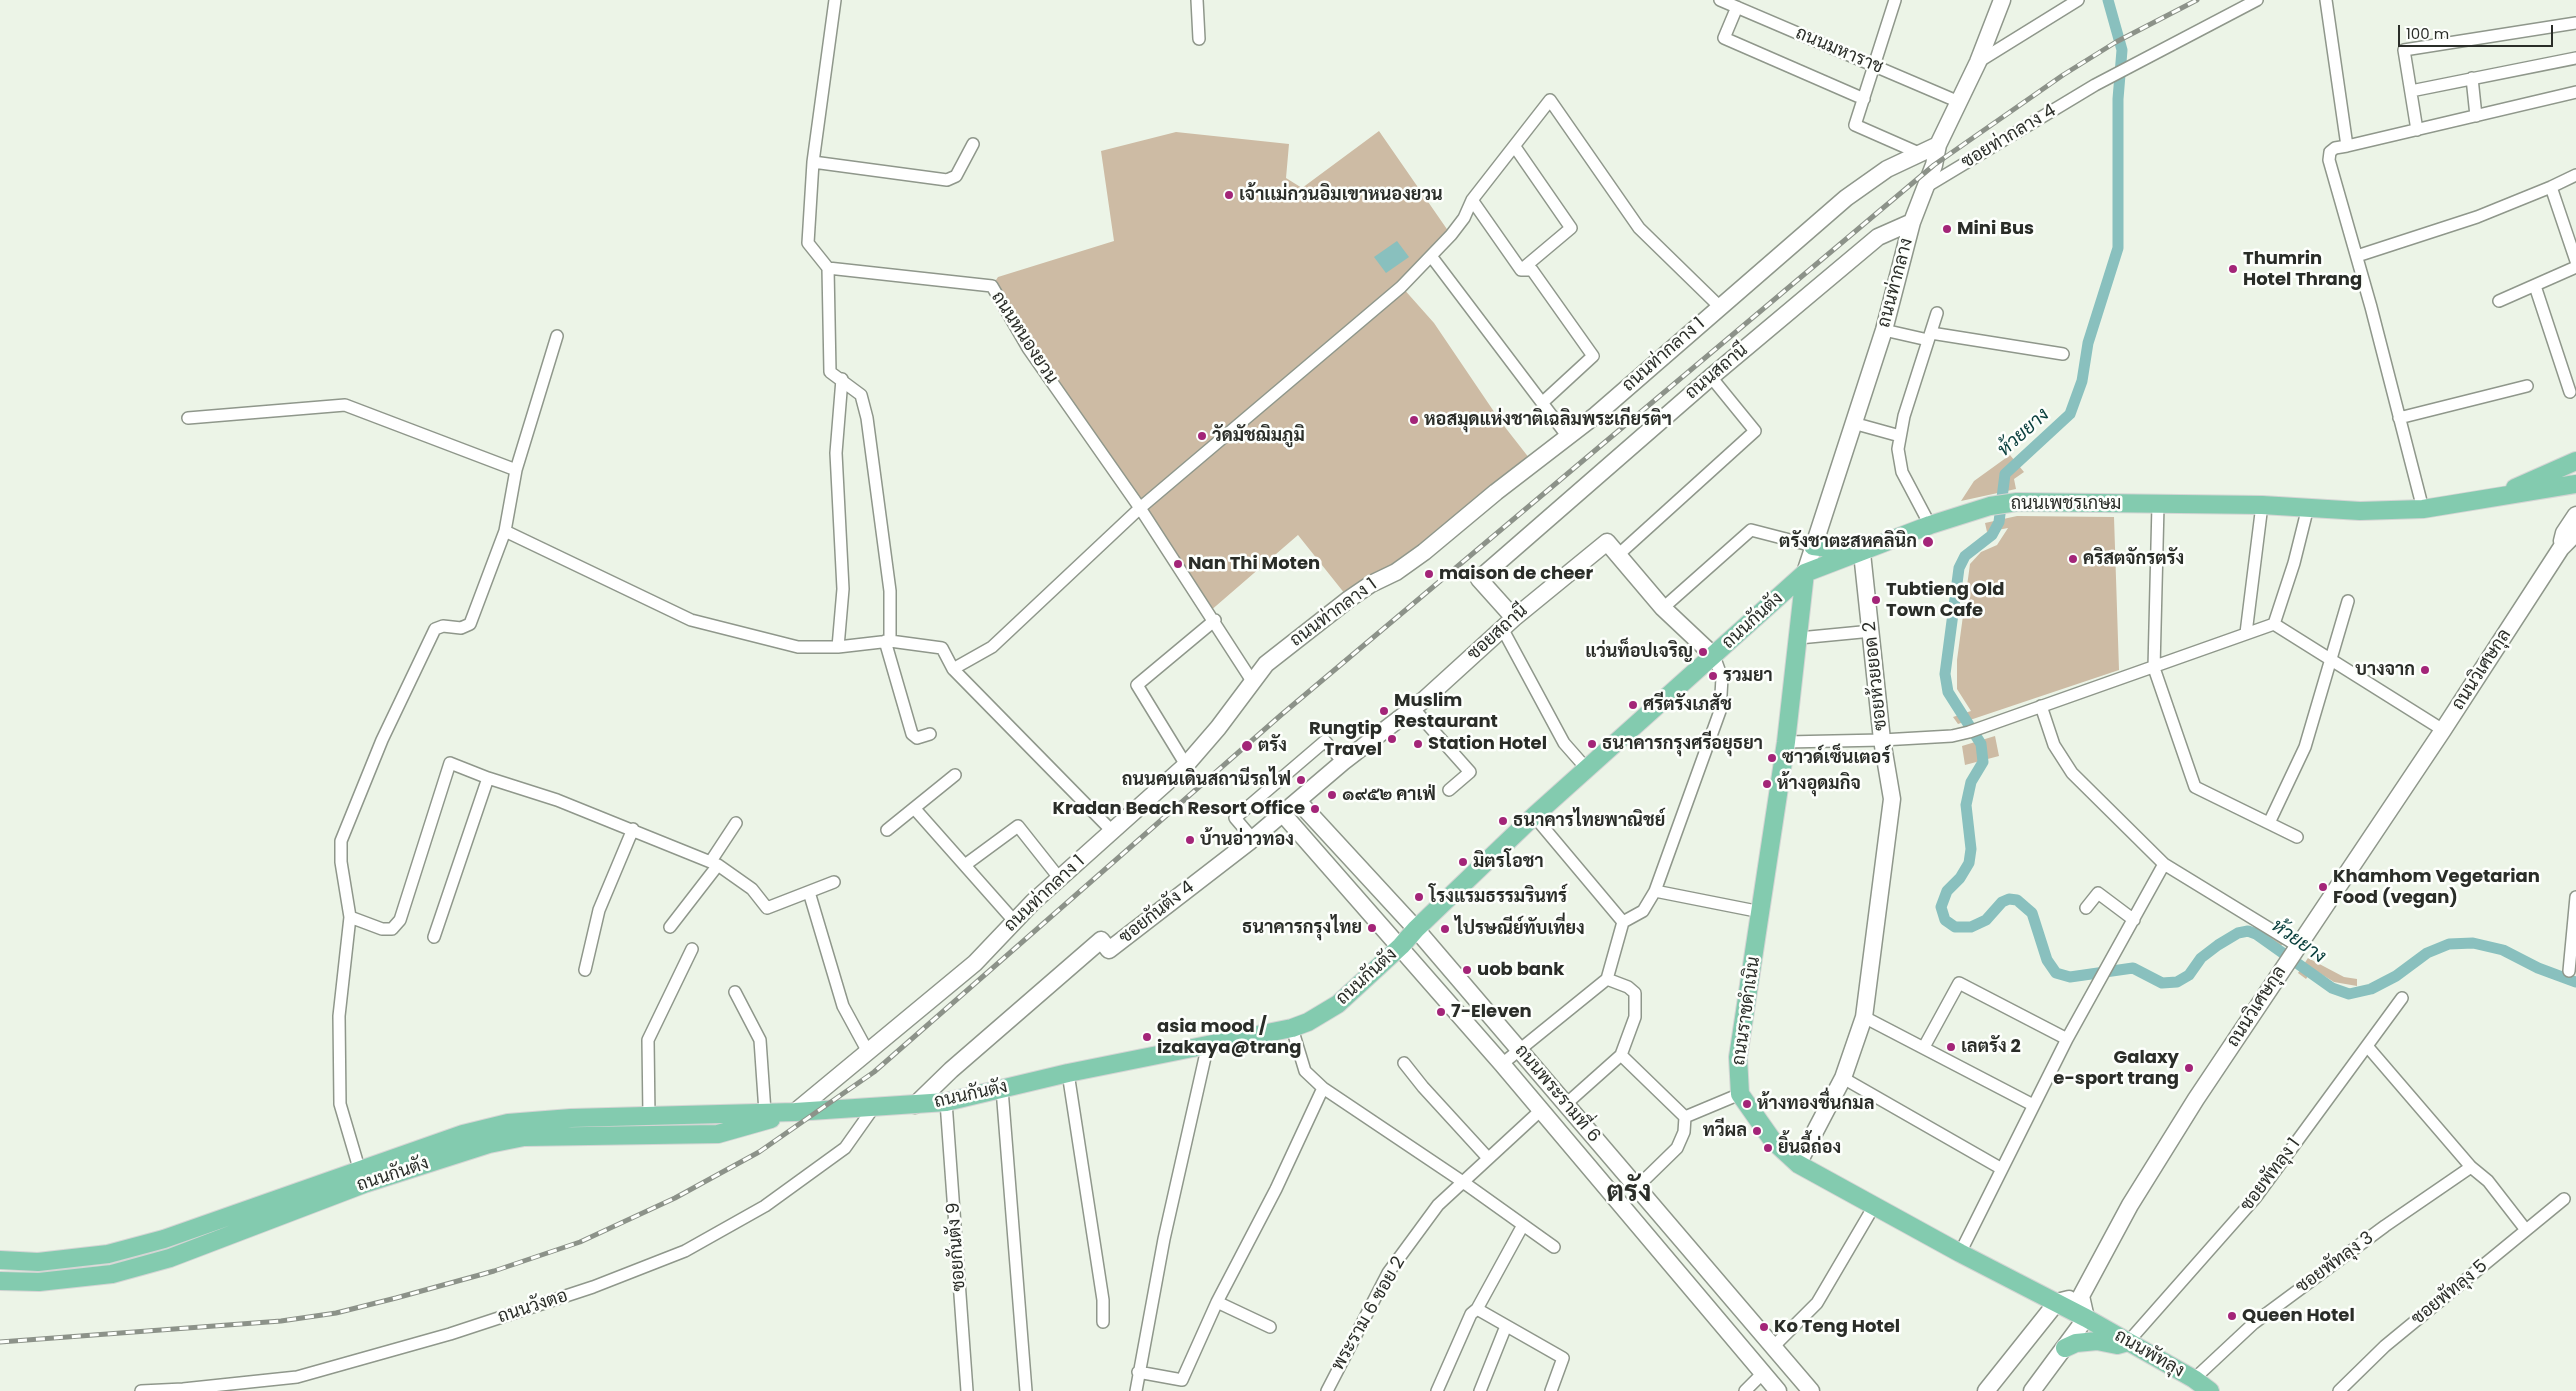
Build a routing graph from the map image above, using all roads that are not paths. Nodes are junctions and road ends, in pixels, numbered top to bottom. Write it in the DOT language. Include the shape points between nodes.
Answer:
graph roads {
  1 [pos="835,0"];
  2 [pos="1197,0"];
  3 [pos="1721,0"];
  4 [pos="1895,0"];
  5 [pos="2002,0"];
  6 [pos="2078,0"];
  7 [pos="2257,0"];
  8 [pos="2326,0"];
  9 [pos="1737,7"];
  10 [pos="2576,23"];
  11 [pos="1199,39"];
  12 [pos="2576,58"];
  13 [pos="1978,62"];
  14 [pos="1874,66"];
  15 [pos="2472,78"];
  16 [pos="2410,91"];
  17 [pos="2576,92"];
  18 [pos="1864,99"];
  19 [pos="1959,102"];
  20 [pos="2476,116"];
  21 [pos="2417,130"];
  22 [pos="973,144"];
  23 [pos="1938,145"];
  24 [pos="1515,146"];
  25 [pos="2347,146"];
  26 [pos="1921,154"];
  27 [pos="813,162"];
  28 [pos="2576,175"];
  29 [pos="2552,187"];
  30 [pos="1923,189"];
  31 [pos="1472,200"];
  32 [pos="1912,222"];
  33 [pos="1432,256"];
  34 [pos="2357,256"];
  35 [pos="2576,261"];
  36 [pos="2576,267"];
  37 [pos="828,268"];
  38 [pos="1521,270"];
  39 [pos="2535,286"];
  40 [pos="2499,301"];
  41 [pos="1720,307"];
  42 [pos="1937,313"];
  43 [pos="1884,330"];
  44 [pos="556,336"];
  45 [pos="1930,336"];
  46 [pos="2063,354"];
  47 [pos="1711,377"];
  48 [pos="842,379"];
  49 [pos="2527,386"];
  50 [pos="2570,392"];
  51 [pos="1543,402"];
  52 [pos="188,418"];
  53 [pos="2399,418"];
  54 [pos="1854,423"];
  55 [pos="1900,436"];
  56 [pos="1568,437"];
  57 [pos="2575,466"];
  58 [pos="516,470"];
  59 [pos="2576,484"];
  60 [pos="2490,500"];
  61 [pos="2158,505"];
  62 [pos="2262,505"];
  63 [pos="2308,507"];
  64 [pos="1140,508"];
  65 [pos="2423,509"];
  66 [pos="2576,515"];
  67 [pos="1930,525"];
  68 [pos="506,531"];
  69 [pos="2576,533"];
  70 [pos="1813,546"];
  71 [pos="2561,548"];
  72 [pos="1862,553"];
  73 [pos="1618,555"];
  74 [pos="1805,573"];
  75 [pos="2348,601"];
  76 [pos="1768,607"];
  77 [pos="1663,608"];
  78 [pos="1802,608"];
  79 [pos="1514,618"];
  80 [pos="1215,620"];
  81 [pos="2274,624"];
  82 [pos="1502,628"];
  83 [pos="1872,631"];
  84 [pos="2246,633"];
  85 [pos="1799,638"];
  86 [pos="887,641"];
  87 [pos="838,647"];
  88 [pos="1714,656"];
  89 [pos="2331,658"];
  90 [pos="2154,668"];
  91 [pos="953,669"];
  92 [pos="1252,681"];
  93 [pos="2041,706"];
  94 [pos="1413,708"];
  95 [pos="2443,730"];
  96 [pos="930,734"];
  97 [pos="1882,740"];
  98 [pos="1786,742"];
  99 [pos="1343,762"];
  100 [pos="1186,765"];
  101 [pos="1586,768"];
  102 [pos="955,775"];
  103 [pos="488,778"];
  104 [pos="1314,787"];
  105 [pos="1449,790"];
  106 [pos="1298,801"];
  107 [pos="914,808"];
  108 [pos="1283,814"];
  109 [pos="1534,816"];
  110 [pos="2268,823"];
  111 [pos="736,824"];
  112 [pos="633,829"];
  113 [pos="887,830"];
  114 [pos="1113,832"];
  115 [pos="2297,837"];
  116 [pos="1253,839"];
  117 [pos="714,863"];
  118 [pos="2164,864"];
  119 [pos="965,865"];
  120 [pos="1060,879"];
  121 [pos="834,882"];
  122 [pos="1655,891"];
  123 [pos="809,892"];
  124 [pos="2576,897"];
  125 [pos="2086,908"];
  126 [pos="1762,912"];
  127 [pos="350,917"];
  128 [pos="2134,920"];
  129 [pos="1014,922"];
  130 [pos="1623,922"];
  131 [pos="670,927"];
  132 [pos="1416,929"];
  133 [pos="434,937"];
  134 [pos="1401,946"];
  135 [pos="2298,946"];
  136 [pos="692,949"];
  137 [pos="586,970"];
  138 [pos="2569,971"];
  139 [pos="1607,978"];
  140 [pos="735,992"];
  141 [pos="2402,998"];
  142 [pos="1864,1017"];
  143 [pos="1292,1028"];
  144 [pos="2067,1039"];
  145 [pos="1208,1044"];
  146 [pos="2367,1046"];
  147 [pos="1924,1047"];
  148 [pos="1520,1050"];
  149 [pos="868,1052"];
  150 [pos="1621,1055"];
  151 [pos="1404,1063"];
  152 [pos="1502,1064"];
  153 [pos="1068,1073"];
  154 [pos="1843,1078"];
  155 [pos="1323,1088"];
  156 [pos="1002,1089"];
  157 [pos="1740,1094"];
  158 [pos="1562,1099"];
  159 [pos="946,1102"];
  160 [pos="916,1105"];
  161 [pos="2033,1105"];
  162 [pos="874,1108"];
  163 [pos="1541,1110"];
  164 [pos="765,1112"];
  165 [pos="795,1112"];
  166 [pos="649,1117"];
  167 [pos="1684,1117"];
  168 [pos="1488,1158"];
  169 [pos="1798,1164"];
  170 [pos="2471,1167"];
  171 [pos="2002,1169"];
  172 [pos="362,1177"];
  173 [pos="1463,1182"];
  174 [pos="1637,1187"];
  175 [pos="2564,1199"];
  176 [pos="1874,1206"];
  177 [pos="1524,1225"];
  178 [pos="2526,1230"];
  179 [pos="159,1240"];
  180 [pos="1554,1247"];
  181 [pos="1960,1253"];
  182 [pos="165,1259"];
  183 [pos="0,1260"];
  184 [pos="24,1261"];
  185 [pos="0,1281"];
  186 [pos="23,1282"];
  187 [pos="2080,1296"];
  188 [pos="1217,1302"];
  189 [pos="2057,1302"];
  190 [pos="1477,1309"];
  191 [pos="2086,1318"];
  192 [pos="1104,1322"];
  193 [pos="1506,1326"];
  194 [pos="1270,1327"];
  195 [pos="2128,1342"];
  196 [pos="1773,1347"];
  197 [pos="2065,1348"];
  198 [pos="1138,1372"];
  199 [pos="1763,1373"];
  200 [pos="2194,1379"];
  201 [pos="141,1391"];
  202 [pos="968,1391"];
  203 [pos="1026,1391"];
  204 [pos="1136,1391"];
  205 [pos="1327,1391"];
  206 [pos="1437,1391"];
  207 [pos="1480,1391"];
  208 [pos="1551,1391"];
  209 [pos="1745,1391"];
  210 [pos="1778,1391"];
  211 [pos="1811,1391"];
  212 [pos="1986,1391"];
  213 [pos="2032,1391"];
  214 [pos="2210,1391"];
  215 [pos="2339,1391"];
  1 -- 27 [label="street"];
  2 -- 11 [label="street"];
  3 -- 9 [label="street, ถนนมหาราช"];
  4 -- 14 [label="street"];
  5 -- 13 [label="street, ถนนท่ากลาง"];
  6 -- 13 [label="street"];
  7 -- 30 [label="street, ซอยท่ากลาง 4" via="2095,85"];
  8 -- 25 [label="street"];
  9 -- 14 [label="street, ถนนมหาราช"];
  9 -- 18 [label="street" via="1724,38"];
  10 -- 16 [label="street" via="2404,50"];
  12 -- 15 [label="street"];
  13 -- 19 [label="street, ถนนท่ากลาง"];
  14 -- 18 [label="street"];
  14 -- 19 [label="street, ถนนมหาราช"];
  15 -- 16 [label="street"];
  15 -- 20 [label="street"];
  16 -- 21 [label="street"];
  17 -- 20 [label="street"];
  18 -- 26 [label="street" via="1855,126"];
  19 -- 23 [label="street, ถนนท่ากลาง"];
  20 -- 21 [label="street"];
  21 -- 25 [label="street"];
  22 -- 27 [label="street" via="956,176 947,180"];
  23 -- 26 [label="street, ถนนท่ากลาง 1"];
  23 -- 30 [label="street, ถนนท่ากลาง" via="1934,165"];
  24 -- 31 [label="street"];
  24 -- 38 [label="street" via="1571,228"];
  24 -- 41 [label="street" via="1550,100 1639,228"];
  25 -- 34 [label="street" via="2335,148 2330,152 2329,160"];
  26 -- 41 [label="street, ถนนท่ากลาง 1" via="1886,169 1846,198"];
  27 -- 37 [label="street" via="808,243"];
  28 -- 29 [label="street"];
  29 -- 34 [label="street" via="2477,217"];
  29 -- 35 [label="street"];
  30 -- 32 [label="street, ถนนท่ากลาง"];
  31 -- 33 [label="street" via="1464,218"];
  31 -- 38 [label="street"];
  32 -- 43 [label="street, ถนนท่ากลาง"];
  32 -- 47 [label="street, ถนนสถานี" via="1878,237"];
  33 -- 51 [label="street"];
  33 -- 64 [label="street" via="1401,287"];
  34 -- 53 [label="street"];
  36 -- 39 [label="street"];
  37 -- 48 [label="street" via="830,372"];
  37 -- 64 [label="street, ถนนหนองยวน" via="992,286 1028,348"];
  38 -- 51 [label="street" via="1532,270 1593,356"];
  39 -- 40 [label="street"];
  39 -- 50 [label="street"];
  41 -- 56 [label="street, ถนนท่ากลาง 1"];
  42 -- 45 [label="street"];
  43 -- 45 [label="street"];
  43 -- 54 [label="street, ถนนท่ากลาง"];
  44 -- 58 [label="street"];
  45 -- 46 [label="street"];
  45 -- 55 [label="street"];
  47 -- 73 [label="street" via="1755,431"];
  47 -- 79 [label="street, ถนนสถานี" via="1479,579"];
  48 -- 86 [label="street" via="861,395 867,418 890,591"];
  48 -- 87 [label="street" via="836,453 843,589"];
  49 -- 53 [label="street"];
  51 -- 56 [label="street"];
  52 -- 58 [label="street" via="345,405"];
  53 -- 65 [label="street"];
  54 -- 55 [label="street"];
  54 -- 70 [label="street, ถนนท่ากลาง"];
  55 -- 67 [label="street" via="1898,449 1902,472"];
  56 -- 92 [label="street, ถนนท่ากลาง 1" via="1424,552 1341,604 1266,664"];
  57 -- 60 [label="main road, ถนนเพชรเกษม"];
  58 -- 68 [label="street"];
  59 -- 60 [label="main road, ถนนเพชรเกษม"];
  60 -- 65 [label="main road, ถนนเพชรเกษม"];
  61 -- 62 [label="main road, ถนนเพชรเกษม"];
  61 -- 67 [label="main road, ถนนเพชรเกษม" via="2017,502 1990,506"];
  61 -- 90 [label="street"];
  62 -- 63 [label="main road, ถนนเพชรเกษม"];
  62 -- 84 [label="street"];
  63 -- 65 [label="main road, ถนนเพชรเกษม" via="2360,511"];
  63 -- 81 [label="street"];
  64 -- 80 [label="street, ถนนหนองยวน"];
  64 -- 91 [label="street" via="992,647"];
  66 -- 71 [label="street, ถนนวิเศษกุล" via="2564,533"];
  67 -- 72 [label="main road, ถนนเพชรเกษม"];
  68 -- 87 [label="street" via="691,620 798,647"];
  68 -- 127 [label="street" via="470,624 461,628 443,626 435,630 382,740 341,841"];
  69 -- 71 [label="street, ถนนวิเศษกุล"];
  70 -- 72 [label="main road"];
  70 -- 74 [label="street, ถนนท่ากลาง"];
  70 -- 77 [label="street" via="1751,530"];
  71 -- 95 [label="street, ถนนวิเศษกุล"];
  72 -- 74 [label="main road, ถนนเพชรเกษม"];
  72 -- 83 [label="street, ซอยห้วยยอด 2"];
  73 -- 77 [label="street, ซอยสถานี"];
  73 -- 79 [label="street, ซอยสถานี" via="1608,542"];
  74 -- 76 [label="main road, ถนนกันตัง"];
  74 -- 78 [label="main road, ถนนราชดำเนิน"];
  75 -- 89 [label="street"];
  76 -- 78 [label="main road"];
  76 -- 88 [label="main road, ถนนกันตัง"];
  77 -- 88 [label="street, ซอยสถานี"];
  78 -- 85 [label="main road, ถนนราชดำเนิน"];
  79 -- 82 [label="street, ซอยสถานี"];
  80 -- 92 [label="street, ถนนหนองยวน"];
  80 -- 100 [label="street" via="1137,685"];
  81 -- 84 [label="street"];
  81 -- 89 [label="street"];
  82 -- 94 [label="street, ซอยสถานี"];
  82 -- 101 [label="street" via="1564,743"];
  83 -- 85 [label="street"];
  83 -- 97 [label="street, ซอยห้วยยอด 2"];
  84 -- 90 [label="street"];
  85 -- 98 [label="main road, ถนนราชดำเนิน"];
  86 -- 87 [label="street"];
  86 -- 91 [label="street" via="942,648"];
  86 -- 96 [label="street" via="912,734 917,738"];
  88 -- 101 [label="main road, ถนนกันตัง"];
  88 -- 122 [label="street" via="1722,678 1720,711"];
  89 -- 95 [label="street"];
  89 -- 110 [label="street" via="2306,747"];
  90 -- 93 [label="street"];
  90 -- 110 [label="street" via="2195,787"];
  91 -- 114 [label="street"];
  92 -- 100 [label="street, ถนนท่ากลาง 1"];
  93 -- 97 [label="street" via="1952,736"];
  93 -- 118 [label="street" via="2054,745 2072,773"];
  94 -- 99 [label="street, ซอยสถานี"];
  94 -- 105 [label="street" via="1470,772"];
  95 -- 135 [label="street, ถนนวิเศษกุล"];
  97 -- 98 [label="street"];
  97 -- 142 [label="street, ซอยห้วยยอด 2" via="1892,799"];
  98 -- 126 [label="main road, ถนนราชดำเนิน"];
  99 -- 104 [label="street, ซอยสถานี"];
  99 -- 116 [label="street" via="1325,741 1258,798 1235,818"];
  100 -- 114 [label="street, ถนนท่ากลาง 1"];
  101 -- 109 [label="main road, ถนนกันตัง"];
  102 -- 107 [label="street"];
  103 -- 112 [label="street"];
  103 -- 127 [label="street" via="450,763 396,925 392,929 382,929"];
  103 -- 133 [label="street"];
  104 -- 106 [label="street, ซอยกันตัง 4"];
  106 -- 108 [label="street, ซอยกันตัง 4"];
  106 -- 132 [label="street, ถนนพระรามที่ 6"];
  107 -- 113 [label="street"];
  107 -- 119 [label="street"];
  108 -- 116 [label="street, ซอยกันตัง 4"];
  108 -- 134 [label="street, ถนนพระรามที่ 6"];
  109 -- 130 [label="street"];
  109 -- 132 [label="main road, ถนนกันตัง"];
  110 -- 115 [label="street"];
  111 -- 117 [label="street"];
  112 -- 117 [label="street"];
  112 -- 137 [label="street" via="599,910"];
  114 -- 120 [label="street, ถนนท่ากลาง 1"];
  116 -- 160 [label="street, ซอยกันตัง 4" via="1109,950 1101,940 951,1070"];
  117 -- 123 [label="street" via="752,889 767,908"];
  117 -- 131 [label="street"];
  118 -- 128 [label="street"];
  118 -- 135 [label="street"];
  119 -- 120 [label="street" via="1018,826"];
  119 -- 129 [label="street"];
  120 -- 129 [label="street, ถนนท่ากลาง 1"];
  121 -- 123 [label="street"];
  122 -- 126 [label="street"];
  122 -- 130 [label="street" via="1643,911"];
  123 -- 149 [label="street" via="843,1006"];
  124 -- 138 [label="street"];
  125 -- 128 [label="street" via="2098,893"];
  126 -- 157 [label="main road, ถนนราชดำเนิน" via="1738,1057"];
  127 -- 172 [label="street" via="339,1016 340,1104"];
  128 -- 144 [label="street"];
  129 -- 149 [label="street, ถนนท่ากลาง 1" via="975,962"];
  130 -- 139 [label="street"];
  132 -- 134 [label="main road, ถนนกันตัง"];
  132 -- 148 [label="street, ถนนพระรามที่ 6"];
  134 -- 143 [label="main road, ถนนกันตัง" via="1338,1004"];
  134 -- 152 [label="street, ถนนพระรามที่ 6"];
  135 -- 187 [label="street, ถนนวิเศษกุล" via="2130,1204"];
  136 -- 166 [label="street" via="648,1040"];
  139 -- 148 [label="street"];
  139 -- 150 [label="street" via="1635,993 1635,1017"];
  140 -- 164 [label="street" via="760,1040"];
  141 -- 146 [label="street, ซอยพัทลุง 1"];
  142 -- 147 [label="street"];
  142 -- 154 [label="street, ซอยห้วยยอด 2"];
  143 -- 145 [label="main road, ถนนกันตัง"];
  143 -- 155 [label="street" via="1305,1071"];
  144 -- 147 [label="street" via="1959,983"];
  144 -- 161 [label="street"];
  145 -- 153 [label="main road, ถนนกันตัง"];
  145 -- 198 [label="street"];
  146 -- 170 [label="street"];
  146 -- 195 [label="street, ซอยพัทลุง 1" via="2256,1197"];
  147 -- 161 [label="street"];
  148 -- 152 [label="street"];
  148 -- 158 [label="street, ถนนพระรามที่ 6"];
  149 -- 165 [label="street, ถนนท่ากลาง 1"];
  150 -- 158 [label="street"];
  150 -- 167 [label="street"];
  151 -- 168 [label="street"];
  152 -- 163 [label="street, ถนนพระรามที่ 6"];
  153 -- 156 [label="main road, ถนนกันตัง"];
  153 -- 192 [label="street"];
  154 -- 169 [label="street, ซอยห้วยยอด 2"];
  154 -- 171 [label="street"];
  155 -- 173 [label="street"];
  155 -- 188 [label="street" via="1276,1189"];
  156 -- 159 [label="main road, ถนนกันตัง"];
  156 -- 203 [label="street"];
  157 -- 167 [label="street"];
  157 -- 169 [label="main road" via="1773,1141"];
  158 -- 163 [label="street"];
  158 -- 174 [label="street, ถนนพระรามที่ 6"];
  159 -- 160 [label="main road, ถนนกันตัง"];
  159 -- 202 [label="street, ซอยกันตัง 9"];
  160 -- 162 [label="main road, ถนนกันตัง"];
  161 -- 171 [label="street"];
  162 -- 165 [label="main road, ถนนกันตัง"];
  162 -- 201 [label="street, ถนนวังตอ" via="845,1148 764,1206 685,1251 593,1287 450,1334 297,1377"];
  163 -- 168 [label="street, พระราม 6 ซอย 2"];
  163 -- 199 [label="street, ถนนพระรามที่ 6"];
  164 -- 165 [label="main road, ถนนกันตัง"];
  164 -- 166 [label="main road, ถนนกันตัง"];
  165 -- 172 [label="main road, ถนนกันตัง" via="718,1134 524,1137"];
  166 -- 172 [label="main road, ถนนกันตัง" via="508,1123 463,1134"];
  167 -- 174 [label="street" via="1684,1132 1677,1148"];
  168 -- 173 [label="street, พระราม 6 ซอย 2"];
  169 -- 176 [label="main road"];
  170 -- 178 [label="street" via="2488,1181"];
  170 -- 200 [label="street, ซอยพัทลุง 3" via="2254,1323"];
  171 -- 181 [label="street"];
  172 -- 179 [label="main road, ถนนกันตัง"];
  172 -- 182 [label="main road, ถนนกันตัง"];
  173 -- 177 [label="street"];
  173 -- 205 [label="street, พระราม 6 ซอย 2" via="1438,1205 1388,1273"];
  174 -- 196 [label="street, ถนนพระรามที่ 6"];
  175 -- 178 [label="street, ซอยพัทลุง 5"];
  176 -- 181 [label="main road"];
  176 -- 196 [label="street" via="1817,1303"];
  177 -- 180 [label="street"];
  177 -- 190 [label="street"];
  178 -- 215 [label="street, ซอยพัทลุง 5" via="2385,1346"];
  179 -- 182 [label="main road"];
  179 -- 184 [label="main road, ถนนกันตัง" via="108,1254"];
  181 -- 189 [label="main road"];
  182 -- 186 [label="main road, ถนนกันตัง" via="112,1274"];
  183 -- 184 [label="main road, ถนนกันตัง"];
  184 -- 186 [label="main road"];
  185 -- 186 [label="main road, ถนนกันตัง"];
  187 -- 189 [label="street"];
  187 -- 191 [label="street"];
  188 -- 194 [label="street"];
  188 -- 198 [label="street" via="1182,1380"];
  189 -- 191 [label="main road"];
  189 -- 212 [label="street"];
  190 -- 193 [label="street"];
  190 -- 206 [label="street" via="1471,1314"];
  191 -- 195 [label="main road, ถนนพัทลุง"];
  191 -- 197 [label="street"];
  193 -- 207 [label="street"];
  193 -- 208 [label="street" via="1563,1358"];
  195 -- 197 [label="main road" via="2117,1345 2097,1341 2076,1343"];
  195 -- 200 [label="main road, ถนนพัทลุง"];
  196 -- 211 [label="street, ถนนพระรามที่ 6"];
  197 -- 213 [label="street"];
  198 -- 204 [label="street"];
  199 -- 209 [label="street"];
  199 -- 210 [label="street, ถนนพระรามที่ 6"];
  200 -- 214 [label="main road, ถนนพัทลุง"];
}
